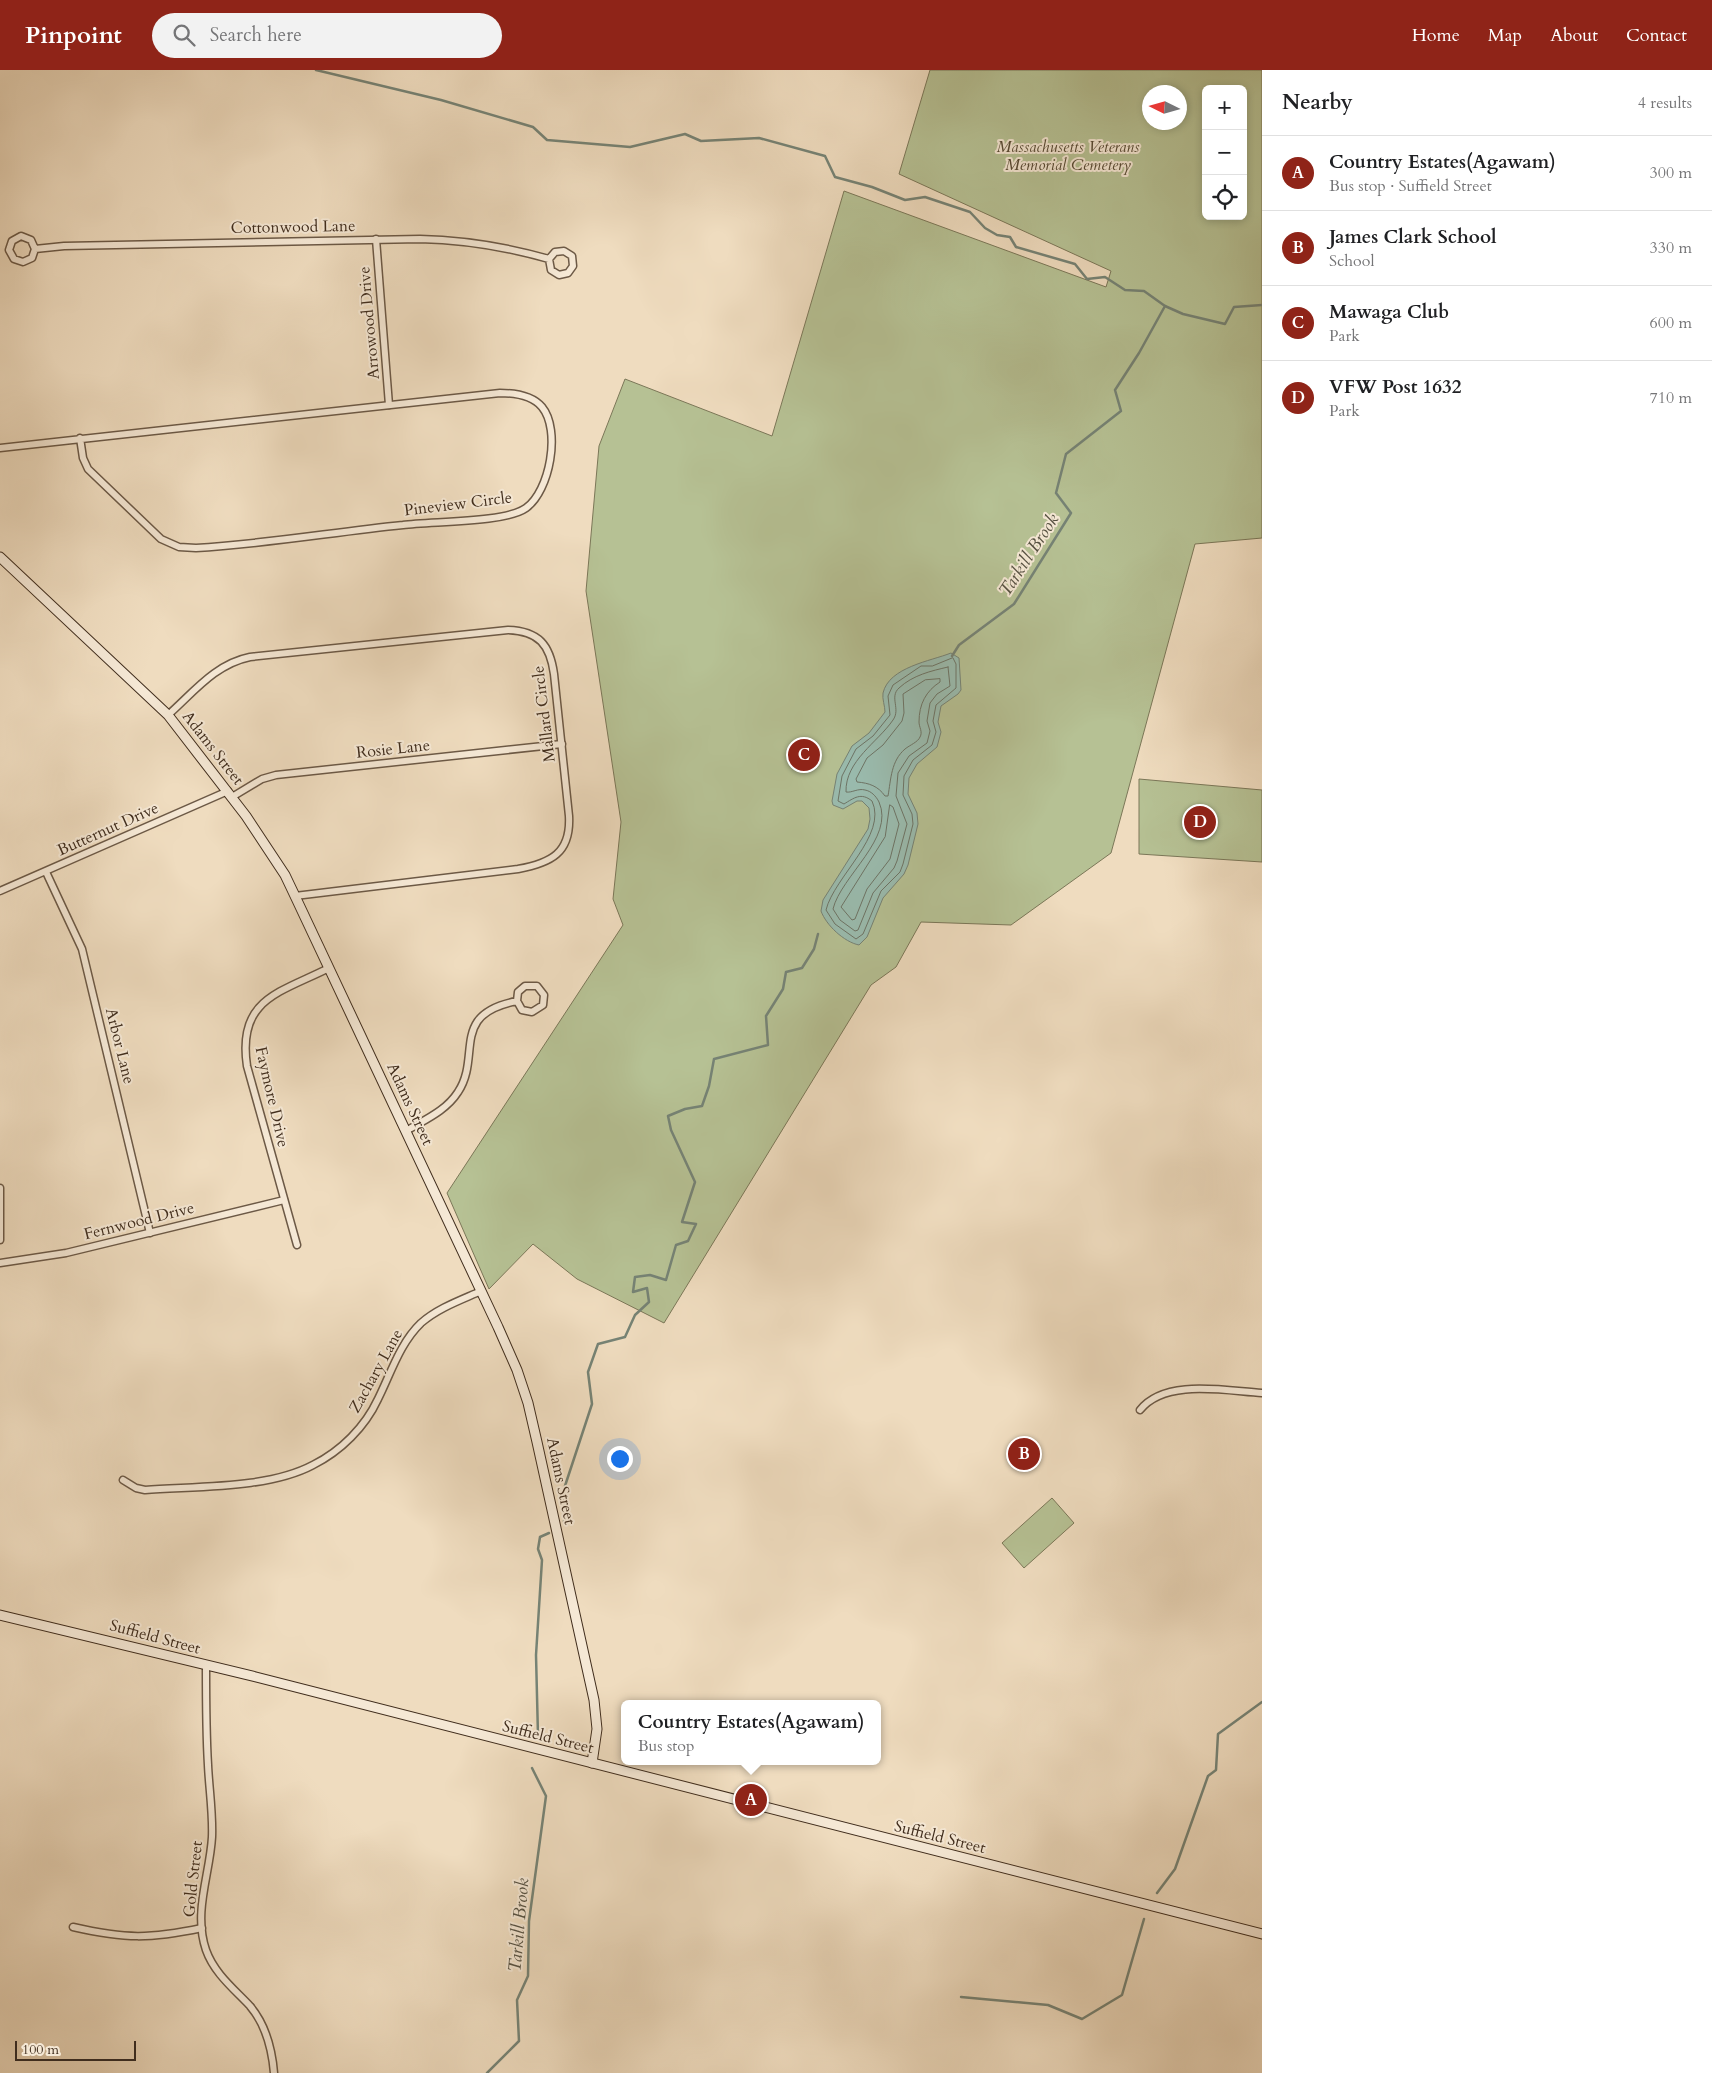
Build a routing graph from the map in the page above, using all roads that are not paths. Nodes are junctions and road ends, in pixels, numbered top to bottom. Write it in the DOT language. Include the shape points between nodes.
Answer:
graph roads {
  1 [pos="376,240"];
  2 [pos="35,249"];
  3 [pos="549,259"];
  4 [pos="389,405"];
  5 [pos="80,438"];
  6 [pos="0,448"];
  7 [pos="0,557"];
  8 [pos="168,715"];
  9 [pos="562,744"];
  10 [pos="230,794"];
  11 [pos="46,872"];
  12 [pos="0,892"];
  13 [pos="294,896"];
  14 [pos="329,968"];
  15 [pos="517,1001"];
  16 [pos="406,1131"];
  17 [pos="0,1188"];
  18 [pos="284,1200"];
  19 [pos="150,1233"];
  20 [pos="0,1240"];
  21 [pos="297,1245"];
  22 [pos="0,1263"];
  23 [pos="481,1291"];
  24 [pos="1262,1393"];
  25 [pos="1140,1410"];
  26 [pos="123,1480"];
  27 [pos="0,1615"];
  28 [pos="206,1666"];
  29 [pos="592,1763"];
  30 [pos="74,1927"];
  31 [pos="202,1928"];
  32 [pos="1262,1934"];
  33 [pos="274,2073"];
  1 -- 2 [label="street, Cottonwood Lane" via="116,244"];
  1 -- 3 [label="street, Cottonwood Lane" via="471,242"];
  1 -- 4 [label="street, Arrowood Drive"];
  2 -- 2 [label="street, Cottonwood Lane" via="31,240 22,236 12,241 9,250 14,259 23,262 32,258"];
  4 -- 5 [label="street, Pineview Circle"];
  4 -- 5 [label="street, Pineview Circle" via="500,393 517,394 535,401 546,412 552,438 549,462 539,494 524,509 503,515 189,548 170,544 155,535 96,478 83,458"];
  5 -- 6 [label="street, Pineview Circle"];
  7 -- 8 [label="street, Adams Street"];
  8 -- 9 [label="street, Mallard Circle" via="217,670 239,660 516,630 536,636 550,654"];
  8 -- 10 [label="street, Adams Street"];
  9 -- 10 [label="street, Rosie Lane" via="276,775"];
  9 -- 13 [label="street, Mallard Circle" via="570,824 567,841 554,857 518,869"];
  10 -- 11 [label="street, Butternut Drive"];
  10 -- 13 [label="street, Adams Street" via="265,844"];
  11 -- 12 [label="street, Butternut Drive"];
  11 -- 19 [label="street, Arbor Lane" via="82,949"];
  13 -- 14 [label="street, Adams Street"];
  14 -- 16 [label="street, Adams Street"];
  14 -- 18 [label="street, Faymore Drive" via="267,1000 254,1013 246,1030 247,1066"];
  15 -- 15 [label="street" via="518,992 528,985 537,986 544,995 543,1005 532,1012 522,1010"];
  15 -- 16 [label="street" via="501,1005 478,1022 469,1042 465,1074 458,1092 440,1110"];
  16 -- 23 [label="street, Adams Street"];
  17 -- 20 [label="street"];
  18 -- 19 [label="street, Fernwood Drive"];
  18 -- 21 [label="street, Faymore Drive"];
  19 -- 22 [label="street, Fernwood Drive" via="44,1258"];
  23 -- 26 [label="street, Zachary Lane" via="436,1312 416,1328 401,1350 368,1417 342,1446 312,1466 262,1481 145,1490"];
  23 -- 29 [label="street, Adams Street" via="516,1370 535,1432 594,1700 598,1729"];
  24 -- 25 [label="street" via="1172,1391 1154,1396"];
  27 -- 28 [label="street, Suffield Street"];
  28 -- 29 [label="street, Suffield Street"];
  28 -- 31 [label="street, Gold Street" via="212,1835 201,1903"];
  29 -- 32 [label="street, Suffield Street"];
  30 -- 31 [label="street" via="135,1938"];
  31 -- 33 [label="street, Gold Street" via="206,1950 216,1967 252,2008 264,2029"];
}
